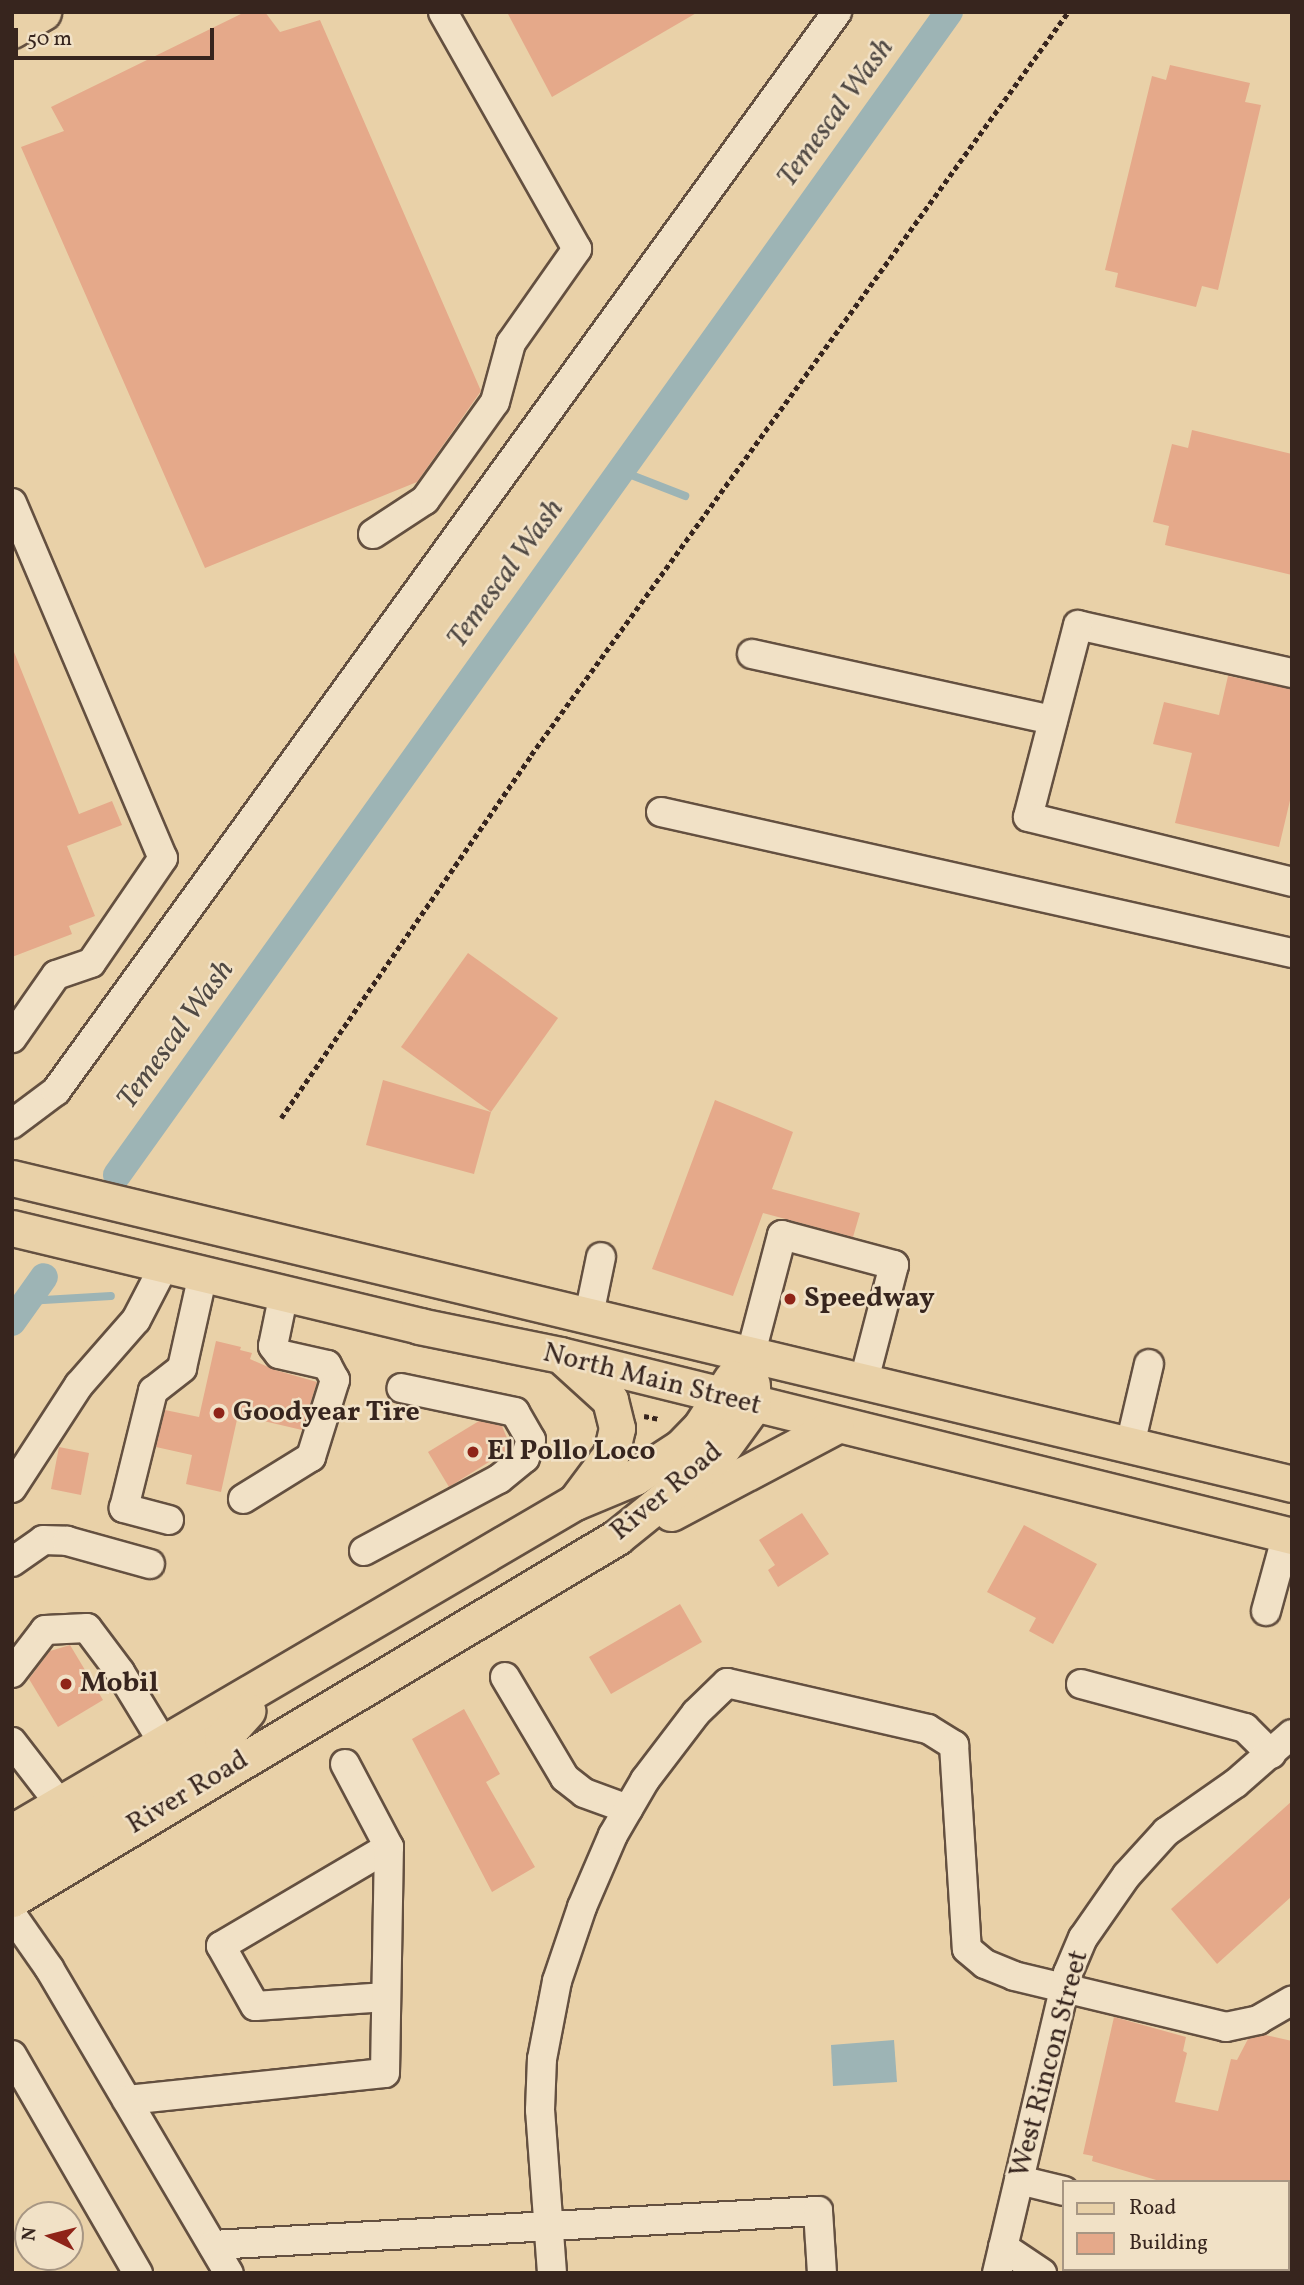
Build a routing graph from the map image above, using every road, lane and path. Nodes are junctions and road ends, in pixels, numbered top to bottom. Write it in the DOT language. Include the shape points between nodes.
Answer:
graph roads {
  1 [pos="43,12"];
  2 [pos="443,12"];
  3 [pos="837,12"];
  4 [pos="1068,12"];
  5 [pos="12,30"];
  6 [pos="12,503"];
  7 [pos="373,534"];
  8 [pos="752,654"];
  9 [pos="1292,673"];
  10 [pos="1053,720"];
  11 [pos="661,812"];
  12 [pos="1291,878"];
  13 [pos="1292,953"];
  14 [pos="12,1038"];
  15 [pos="281,1118"];
  16 [pos="12,1124"];
  17 [pos="12,1178"];
  18 [pos="12,1228"];
  19 [pos="601,1257"];
  20 [pos="181,1268"];
  21 [pos="284,1293"];
  22 [pos="589,1315"];
  23 [pos="751,1353"];
  24 [pos="559,1354"];
  25 [pos="1149,1364"];
  26 [pos="864,1380"];
  27 [pos="401,1388"];
  28 [pos="718,1396"];
  29 [pos="753,1406"];
  30 [pos="640,1415"];
  31 [pos="659,1419"];
  32 [pos="835,1426"];
  33 [pos="1130,1445"];
  34 [pos="1292,1483"];
  35 [pos="12,1488"];
  36 [pos="243,1499"];
  37 [pos="575,1502"];
  38 [pos="169,1520"];
  39 [pos="1289,1535"];
  40 [pos="617,1537"];
  41 [pos="364,1551"];
  42 [pos="12,1562"];
  43 [pos="150,1564"];
  44 [pos="1266,1612"];
  45 [pos="12,1673"];
  46 [pos="505,1677"];
  47 [pos="1082,1684"];
  48 [pos="259,1690"];
  49 [pos="1292,1734"];
  50 [pos="12,1742"];
  51 [pos="164,1744"];
  52 [pos="1271,1754"];
  53 [pos="345,1764"];
  54 [pos="60,1804"];
  55 [pos="628,1810"];
  56 [pos="12,1832"];
  57 [pos="389,1847"];
  58 [pos="12,1864"];
  59 [pos="12,1899"];
  60 [pos="12,1915"];
  61 [pos="1064,1987"];
  62 [pos="386,1997"];
  63 [pos="1292,2000"];
  64 [pos="12,2055"];
  65 [pos="127,2100"];
  66 [pos="1018,2180"];
  67 [pos="1062,2191"];
  68 [pos="549,2226"];
  69 [pos="213,2245"];
  70 [pos="1000,2260"];
  71 [pos="138,2273"];
  72 [pos="229,2273"];
  73 [pos="552,2273"];
  74 [pos="822,2273"];
  75 [pos="1042,2273"];
  1 -- 5 [label="main road"];
  2 -- 7 [label="street" via="577,249 511,343 495,402 425,500"];
  3 -- 16 [label="street" via="64,1080"];
  4 -- 15 [label="path" via="531,755"];
  6 -- 14 [label="street" via="163,858 92,962 56,975"];
  8 -- 10 [label="street"];
  9 -- 10 [label="street" via="1078,625"];
  10 -- 12 [label="street" via="1028,817"];
  11 -- 13 [label="street"];
  17 -- 22 [label="main road, North Main Street"];
  18 -- 20 [label="main road, North Main Street"];
  19 -- 22 [label="street"];
  20 -- 21 [label="main road, North Main Street"];
  20 -- 35 [label="street" via="79,1385"];
  20 -- 38 [label="street" via="182,1368 153,1391 124,1508"];
  21 -- 24 [label="main road, North Main Street"];
  21 -- 36 [label="street" via="272,1346 279,1354 327,1366 335,1380 311,1457"];
  22 -- 23 [label="main road, North Main Street"];
  23 -- 26 [label="main road, North Main Street"];
  23 -- 26 [label="street" via="782,1235 894,1265"];
  23 -- 28 [label="main road, River Road"];
  23 -- 29 [label="main road"];
  24 -- 28 [label="main road, North Main Street"];
  24 -- 37 [label="main road" via="610,1400 617,1428 611,1454"];
  25 -- 33 [label="street"];
  26 -- 33 [label="main road, North Main Street"];
  27 -- 41 [label="street" via="515,1412 531,1440 525,1458 499,1479"];
  28 -- 29 [label="main road, North Main Street"];
  28 -- 37 [label="main road, River Road" via="701,1426 681,1447 635,1478"];
  29 -- 32 [label="main road, North Main Street"];
  29 -- 40 [label="main road, River Road" via="716,1457"];
  30 -- 31 [label="path"];
  32 -- 39 [label="main road, North Main Street"];
  32 -- 40 [label="main road"];
  33 -- 34 [label="main road, North Main Street"];
  37 -- 48 [label="main road, River Road"];
  39 -- 44 [label="street"];
  40 -- 59 [label="main road, River Road"];
  42 -- 43 [label="street" via="43,1540 67,1541"];
  45 -- 51 [label="street" via="45,1630 87,1628 121,1672"];
  46 -- 55 [label="street" via="565,1778 583,1793"];
  47 -- 52 [label="street" via="1245,1728"];
  48 -- 51 [label="main road, River Road"];
  48 -- 58 [label="main road" via="237,1726 222,1739"];
  49 -- 52 [label="street, West Rincon Street"];
  50 -- 54 [label="street"];
  51 -- 54 [label="main road, River Road"];
  52 -- 61 [label="street, West Rincon Street" via="1185,1816 1133,1867 1083,1938"];
  53 -- 57 [label="street"];
  54 -- 56 [label="main road, River Road"];
  55 -- 61 [label="street" via="696,1713 727,1683 928,1728 954,1745 968,1949 985,1964"];
  55 -- 68 [label="street" via="582,1907 557,1982 542,2059 540,2110"];
  57 -- 62 [label="street"];
  57 -- 62 [label="street" via="221,1946 255,2006"];
  60 -- 65 [label="street"];
  61 -- 63 [label="street" via="1226,2027 1258,2020"];
  61 -- 66 [label="street, West Rincon Street"];
  62 -- 65 [label="street" via="385,2073"];
  64 -- 71 [label="street"];
  65 -- 69 [label="street"];
  66 -- 67 [label="street"];
  66 -- 70 [label="street, West Rincon Street"];
  68 -- 69 [label="street"];
  68 -- 73 [label="street"];
  68 -- 74 [label="street" via="818,2211"];
  69 -- 72 [label="street"];
  70 -- 75 [label="street"];
}
